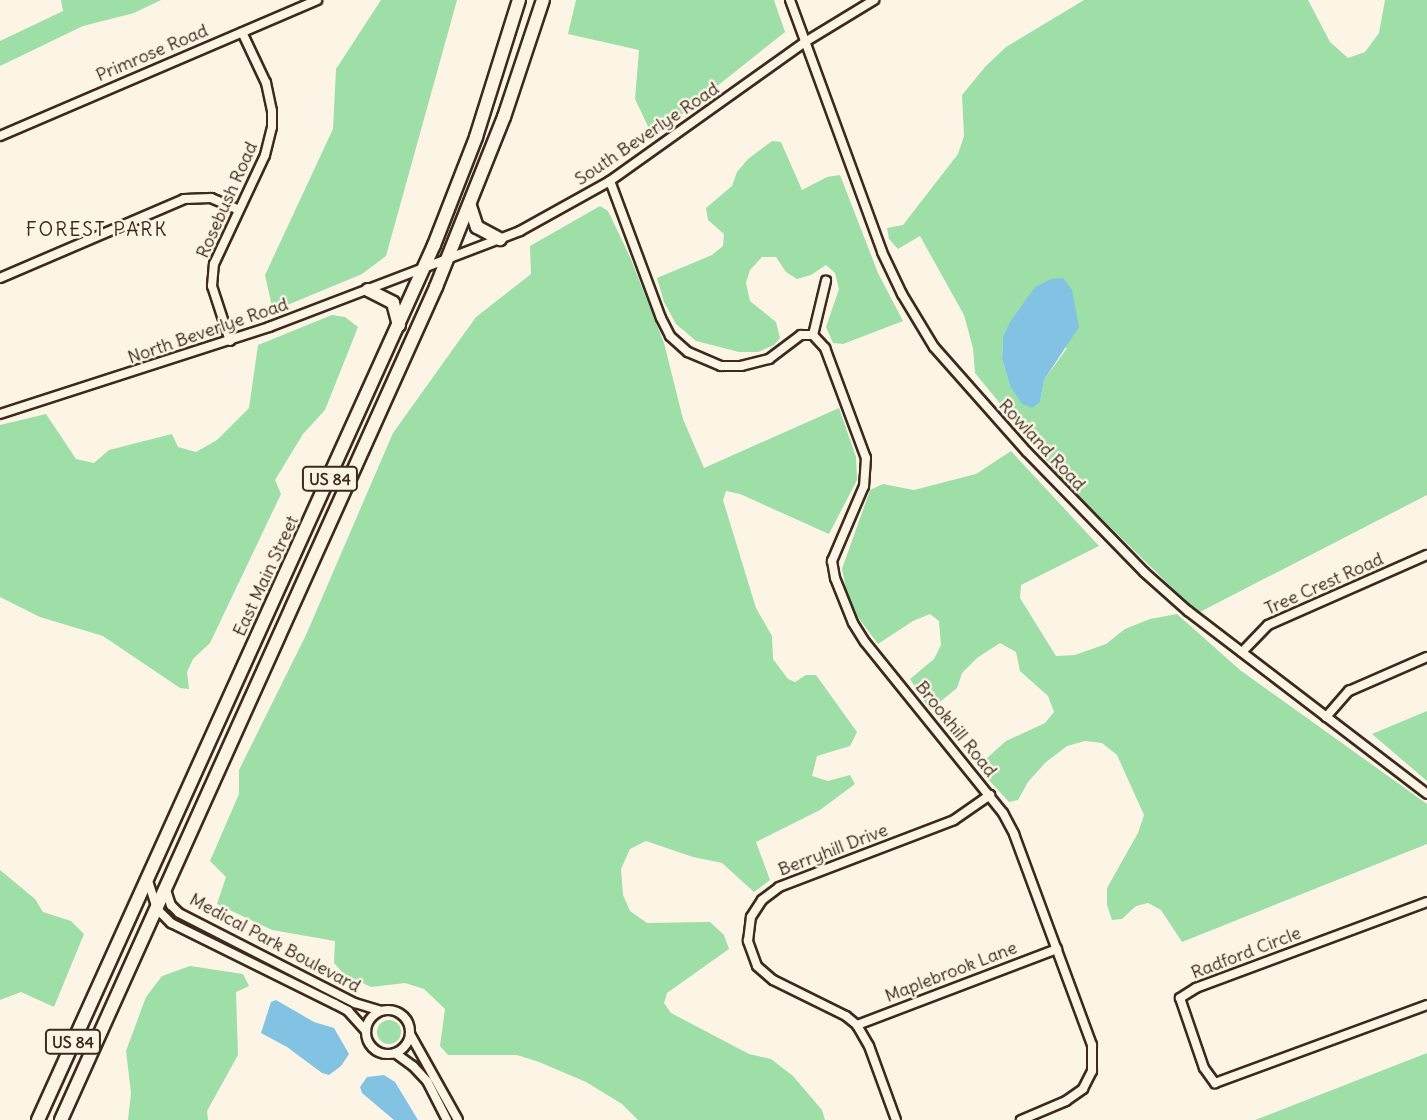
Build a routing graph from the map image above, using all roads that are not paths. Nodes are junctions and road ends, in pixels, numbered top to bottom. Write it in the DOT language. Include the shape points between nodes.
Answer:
graph roads {
  1 [pos="317,0"];
  2 [pos="519,0"];
  3 [pos="543,0"];
  4 [pos="790,0"];
  5 [pos="874,0"];
  6 [pos="242,32"];
  7 [pos="805,42"];
  8 [pos="0,136"];
  9 [pos="610,181"];
  10 [pos="470,205"];
  11 [pos="239,210"];
  12 [pos="500,239"];
  13 [pos="447,260"];
  14 [pos="424,269"];
  15 [pos="0,278"];
  16 [pos="826,281"];
  17 [pos="368,290"];
  18 [pos="399,325"];
  19 [pos="813,335"];
  20 [pos="230,341"];
  21 [pos="0,414"];
  22 [pos="1427,555"];
  23 [pos="1242,652"];
  24 [pos="1427,657"];
  25 [pos="1326,717"];
  26 [pos="1427,794"];
  27 [pos="990,795"];
  28 [pos="147,878"];
  29 [pos="166,888"];
  30 [pos="1427,902"];
  31 [pos="157,909"];
  32 [pos="171,923"];
  33 [pos="147,929"];
  34 [pos="1057,949"];
  35 [pos="1427,1004"];
  36 [pos="381,1011"];
  37 [pos="857,1025"];
  38 [pos="366,1031"];
  39 [pos="410,1033"];
  40 [pos="395,1053"];
  41 [pos="38,1120"];
  42 [pos="61,1120"];
  43 [pos="447,1120"];
  44 [pos="457,1120"];
  45 [pos="897,1120"];
  46 [pos="1021,1120"];
  1 -- 6 [label="street, Primrose Road"];
  2 -- 14 [label="highway, East Main Street / US 84" via="476,137"];
  3 -- 10 [label="highway, East Main Street / US 84"];
  4 -- 7 [label="street, Rowland Road"];
  5 -- 7 [label="street, South Beverlye Road"];
  6 -- 8 [label="street, Primrose Road"];
  6 -- 11 [label="street, Rosebush Road" via="266,83 272,111 267,148"];
  7 -- 9 [label="street, South Beverlye Road"];
  7 -- 23 [label="street, Rowland Road" via="882,252 934,347 1099,529"];
  9 -- 12 [label="street, South Beverlye Road"];
  9 -- 19 [label="street" via="661,318 670,336 688,352 721,366 741,366 769,359 801,335"];
  10 -- 12 [label="highway" via="477,227"];
  10 -- 13 [label="highway, East Main Street / US 84"];
  11 -- 15 [label="street" via="211,198 184,199"];
  11 -- 20 [label="street, Rosebush Road" via="212,275 216,303"];
  12 -- 13 [label="street, South Beverlye Road"];
  13 -- 14 [label="street, South Beverlye Road"];
  13 -- 29 [label="highway, East Main Street / US 84"];
  14 -- 17 [label="street, North Beverlye Road"];
  14 -- 18 [label="highway, East Main Street / US 84"];
  16 -- 19 [label="street"];
  17 -- 18 [label="highway" via="393,303"];
  17 -- 20 [label="street, North Beverlye Road"];
  18 -- 28 [label="highway, East Main Street / US 84"];
  19 -- 27 [label="street, Brookhill Road" via="825,348 866,458 864,486 832,561 835,578 864,642"];
  20 -- 21 [label="street, North Beverlye Road"];
  22 -- 23 [label="street, Tree Crest Road" via="1268,625"];
  23 -- 25 [label="street, Rowland Road"];
  24 -- 25 [label="street" via="1349,691"];
  25 -- 26 [label="street, Rowland Road"];
  27 -- 34 [label="street, Brookhill Road" via="1014,834"];
  27 -- 37 [label="street, Berryhill Drive" via="954,820 779,887 754,909 748,941 764,974"];
  28 -- 31 [label="street, Medical Park Boulevard"];
  28 -- 41 [label="highway, East Main Street / US 84"];
  29 -- 31 [label="highway, East Main Street / US 84"];
  29 -- 36 [label="street, Medical Park Boulevard" via="171,905 196,923 355,1003"];
  30 -- 35 [label="street, Radford Circle" via="1196,988 1180,998 1204,1068 1215,1083"];
  31 -- 32 [label="street, Medical Park Boulevard"];
  31 -- 33 [label="highway, East Main Street / US 84"];
  32 -- 33 [label="street, Medical Park Boulevard"];
  32 -- 38 [label="street, Medical Park Boulevard" via="348,1011"];
  33 -- 42 [label="highway, East Main Street / US 84"];
  34 -- 37 [label="street, Maplebrook Lane"];
  34 -- 46 [label="street, Brookhill Road" via="1092,1045 1092,1071 1072,1098"];
  36 -- 38 [label="street" via="369,1020"];
  36 -- 39 [label="street" via="401,1014"];
  37 -- 45 [label="street"];
  38 -- 40 [label="street" via="375,1049"];
  39 -- 40 [label="street" via="404,1047"];
  39 -- 44 [label="street"];
  40 -- 43 [label="street" via="427,1082"];
}
